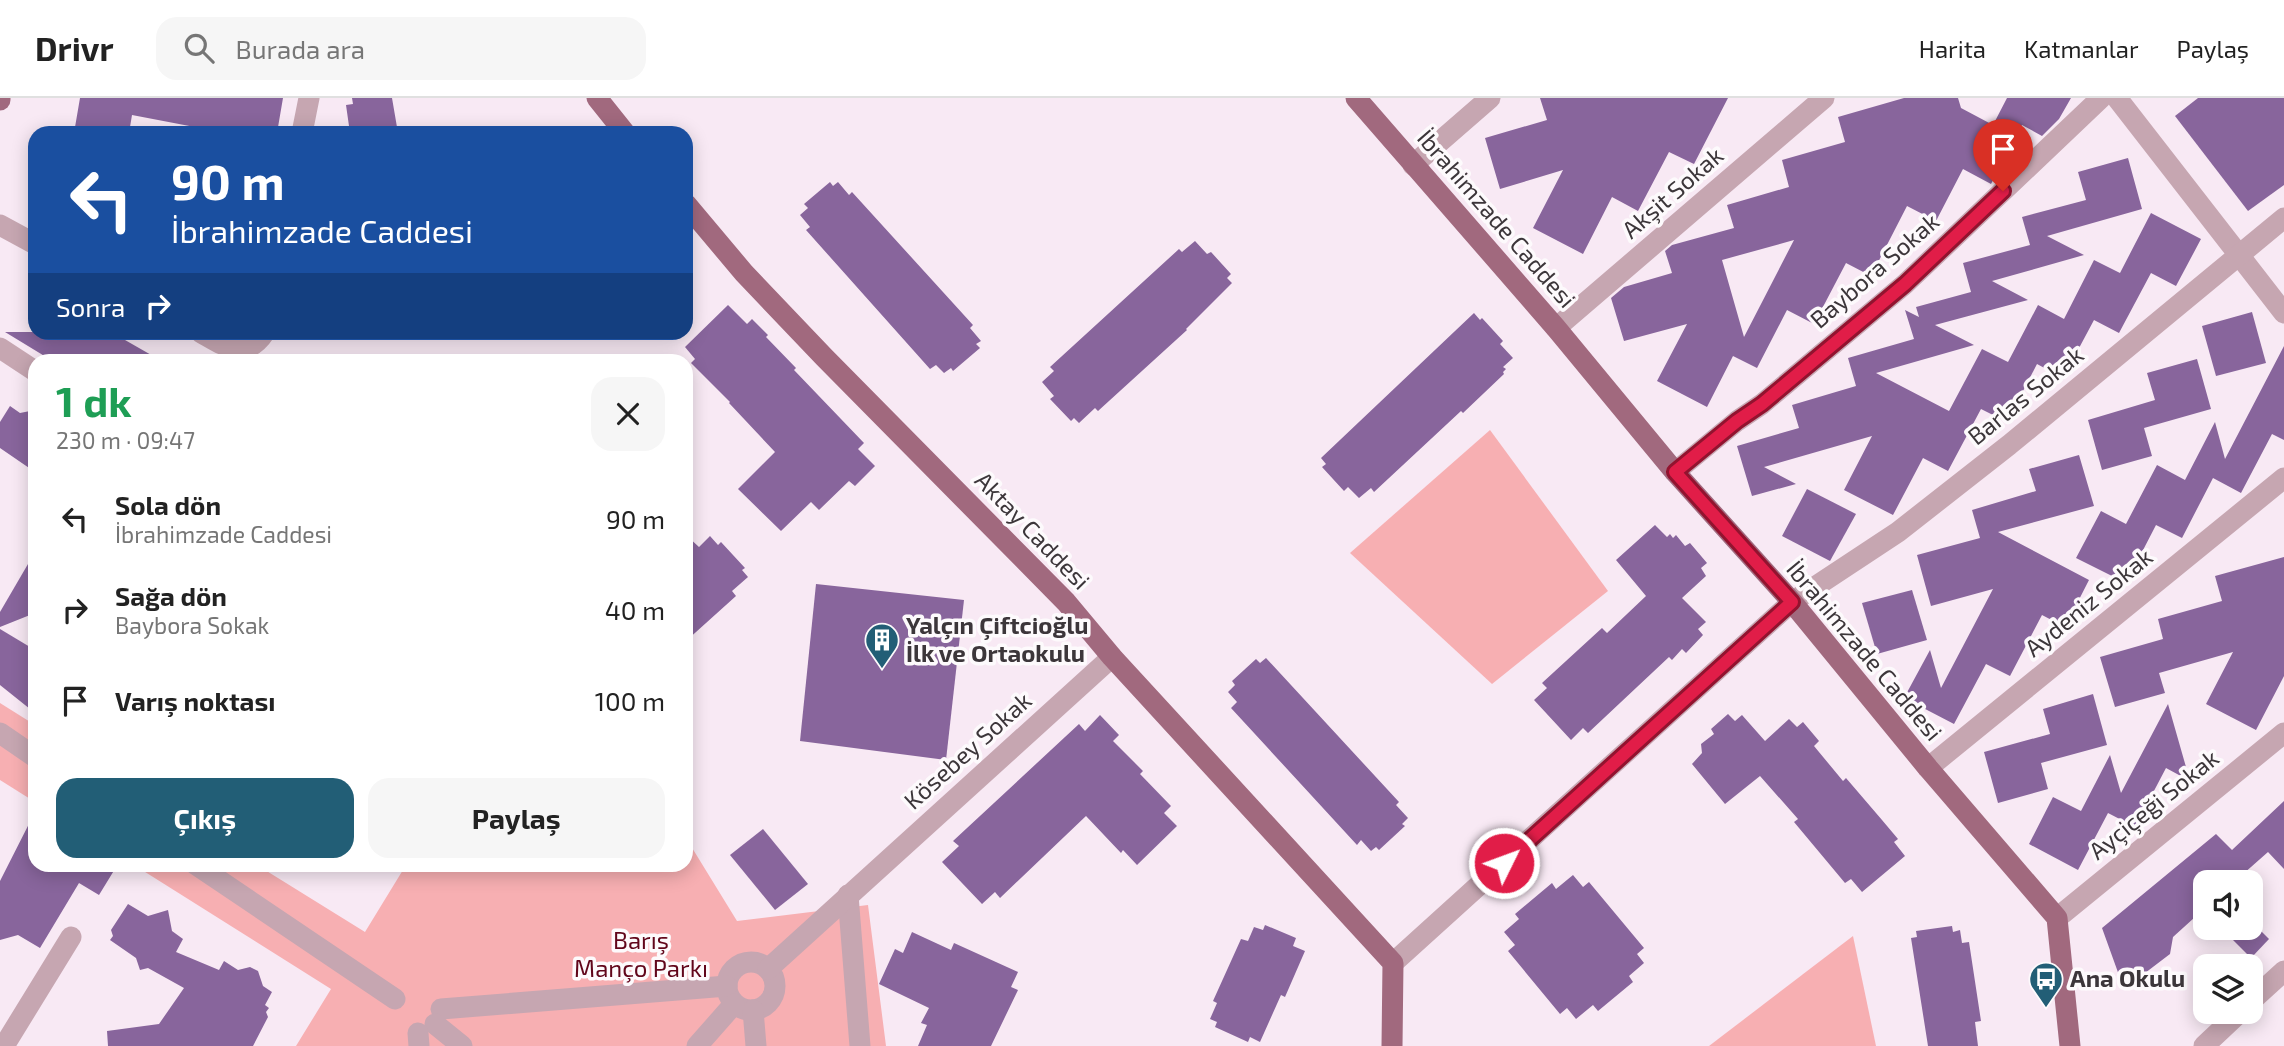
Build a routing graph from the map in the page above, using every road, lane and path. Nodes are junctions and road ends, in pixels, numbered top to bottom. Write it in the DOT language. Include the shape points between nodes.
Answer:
graph roads {
  1 [pos="309,98"];
  2 [pos="597,98"];
  3 [pos="1356,98"];
  4 [pos="1490,98"];
  5 [pos="1824,98"];
  6 [pos="2101,98"];
  7 [pos="2117,98"];
  8 [pos="303,126"];
  9 [pos="619,126"];
  10 [pos="1413,165"];
  11 [pos="693,212"];
  12 [pos="2284,218"];
  13 [pos="0,225"];
  14 [pos="28,240"];
  15 [pos="2240,256"];
  16 [pos="2284,313"];
  17 [pos="1556,328"];
  18 [pos="214,340"];
  19 [pos="260,340"];
  20 [pos="0,348"];
  21 [pos="28,366"];
  22 [pos="1675,472"];
  23 [pos="2284,478"];
  24 [pos="1792,602"];
  25 [pos="1112,657"];
  26 [pos="0,733"];
  27 [pos="2284,733"];
  28 [pos="28,752"];
  29 [pos="1928,768"];
  30 [pos="207,872"];
  31 [pos="854,890"];
  32 [pos="2057,918"];
  33 [pos="71,937"];
  34 [pos="1393,962"];
  35 [pos="768,969"];
  36 [pos="2284,971"];
  37 [pos="2263,990"];
  38 [pos="395,999"];
  39 [pos="738,1000"];
  40 [pos="2228,1024"];
  41 [pos="428,1028"];
  42 [pos="4,1046"];
  43 [pos="462,1046"];
  44 [pos="697,1046"];
  45 [pos="756,1046"];
  46 [pos="860,1046"];
  47 [pos="1392,1046"];
  48 [pos="2070,1046"];
  49 [pos="2204,1046"];
  1 -- 8 [label="street"];
  2 -- 9 [label="main road"];
  3 -- 10 [label="main road, İbrahimzade Caddesi"];
  4 -- 10 [label="street"];
  5 -- 17 [label="street, Akşit Sokak"];
  6 -- 22 [label="street, Baybora Sokak" via="1905,284"];
  7 -- 15 [label="street"];
  10 -- 17 [label="main road, İbrahimzade Caddesi"];
  11 -- 25 [label="main road, Aktay Caddesi" via="770,301 1066,602"];
  12 -- 15 [label="street, Barlas Sokak"];
  13 -- 14 [label="street"];
  15 -- 16 [label="street"];
  15 -- 24 [label="street, Barlas Sokak" via="1898,532"];
  17 -- 22 [label="main road, İbrahimzade Caddesi"];
  18 -- 19 [label="street" via="241,350"];
  20 -- 21 [label="street"];
  22 -- 24 [label="main road, İbrahimzade Caddesi"];
  23 -- 29 [label="street, Aydeniz Sokak"];
  24 -- 29 [label="main road, İbrahimzade Caddesi"];
  24 -- 34 [label="street, Barlas Sokak"];
  25 -- 31 [label="street, Kösebey Sokak"];
  25 -- 34 [label="main road, Aktay Caddesi"];
  26 -- 28 [label="street"];
  27 -- 32 [label="street, Ayçiçeği Sokak"];
  29 -- 32 [label="main road, İbrahimzade Caddesi"];
  30 -- 38 [label="street"];
  31 -- 35 [label="street, Kösebey Sokak"];
  31 -- 46 [label="street"];
  32 -- 48 [label="main road"];
  33 -- 42 [label="street"];
  34 -- 47 [label="main road"];
  35 -- 39 [label="street" via="775,982 772,998 761,1009"];
  35 -- 39 [label="street" via="754,962 738,966 728,978"];
  36 -- 37 [label="street"];
  39 -- 41 [label="street"];
  39 -- 44 [label="street"];
  39 -- 45 [label="street"];
  40 -- 49 [label="street"];
  41 -- 43 [label="street"];
}
